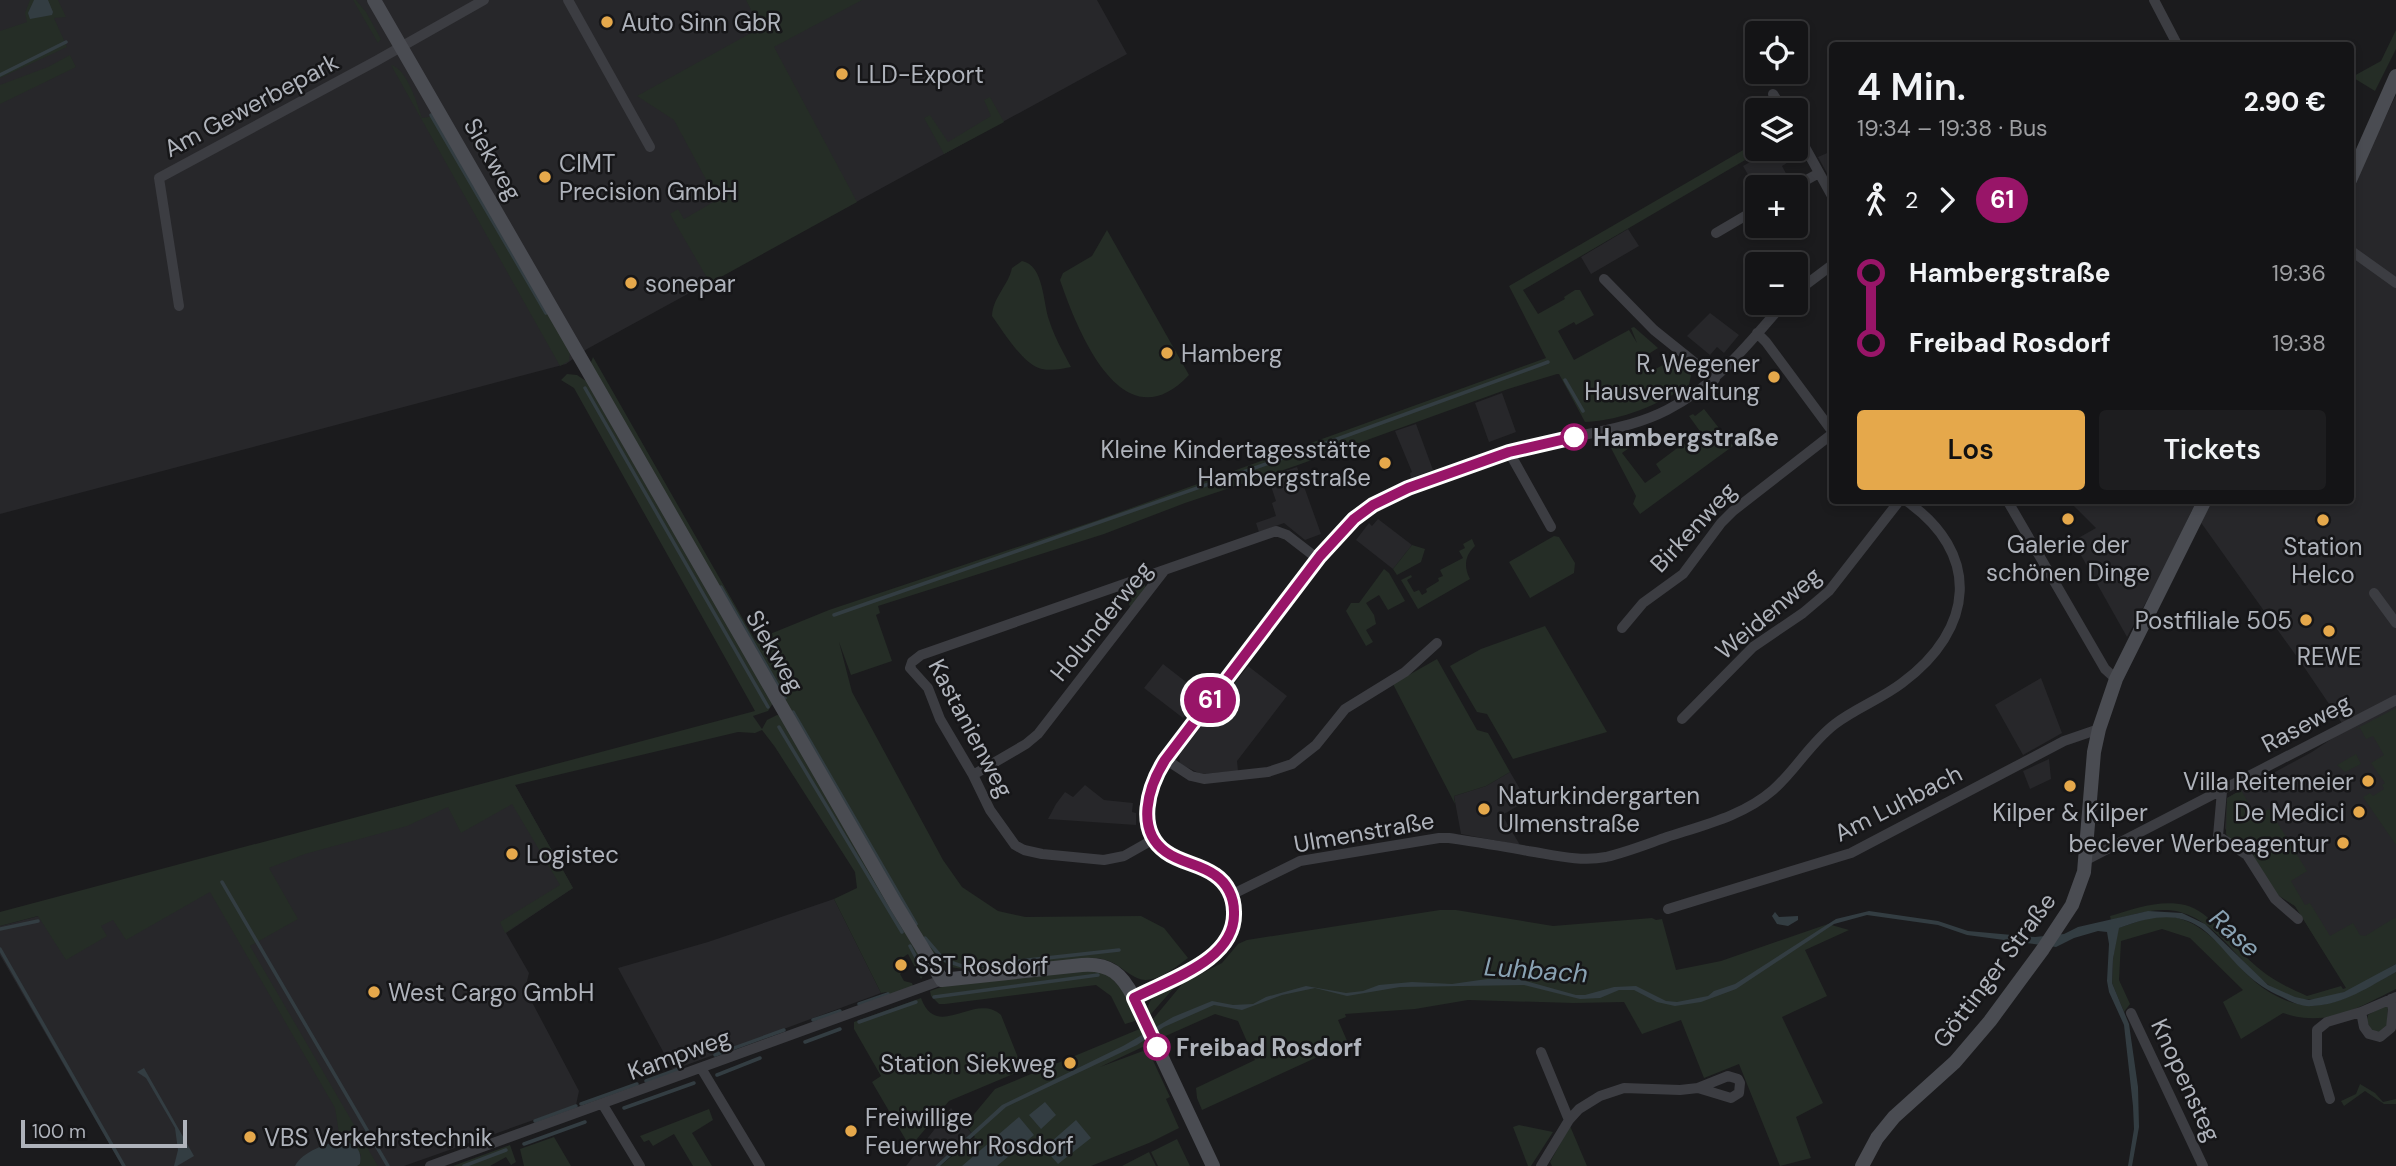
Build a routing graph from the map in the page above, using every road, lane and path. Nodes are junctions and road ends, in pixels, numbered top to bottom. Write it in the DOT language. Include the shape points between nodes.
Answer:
graph roads {
  1 [pos="374,0"];
  2 [pos="484,0"];
  3 [pos="568,0"];
  4 [pos="2154,0"];
  5 [pos="2176,42"];
  6 [pos="401,46"];
  7 [pos="2396,76"];
  8 [pos="1773,94"];
  9 [pos="1776,98"];
  10 [pos="650,148"];
  11 [pos="1808,153"];
  12 [pos="2354,171"];
  13 [pos="1819,173"];
  14 [pos="1808,179"];
  15 [pos="1829,191"];
  16 [pos="1745,216"];
  17 [pos="1716,233"];
  18 [pos="2354,253"];
  19 [pos="1829,267"];
  20 [pos="1604,279"];
  21 [pos="1808,283"];
  22 [pos="2396,283"];
  23 [pos="178,306"];
  24 [pos="1773,315"];
  25 [pos="1757,333"];
  26 [pos="1715,379"];
  27 [pos="1829,428"];
  28 [pos="1829,434"];
  29 [pos="1509,452"];
  30 [pos="1899,504"];
  31 [pos="1907,504"];
  32 [pos="2009,504"];
  33 [pos="2204,504"];
  34 [pos="1551,527"];
  35 [pos="1318,559"];
  36 [pos="1164,571"];
  37 [pos="2374,593"];
  38 [pos="2396,623"];
  39 [pos="1622,628"];
  40 [pos="1437,643"];
  41 [pos="2116,679"];
  42 [pos="2396,700"];
  43 [pos="1682,719"];
  44 [pos="2099,729"];
  45 [pos="1165,760"];
  46 [pos="972,775"];
  47 [pos="2222,791"];
  48 [pos="1154,839"];
  49 [pos="2086,860"];
  50 [pos="1231,894"];
  51 [pos="1668,909"];
  52 [pos="2298,919"];
  53 [pos="942,980"];
  54 [pos="1134,998"];
  55 [pos="2394,998"];
  56 [pos="2361,1012"];
  57 [pos="2131,1013"];
  58 [pos="2394,1027"];
  59 [pos="1541,1052"];
  60 [pos="701,1068"];
  61 [pos="1698,1088"];
  62 [pos="2330,1099"];
  63 [pos="603,1104"];
  64 [pos="1569,1120"];
  65 [pos="430,1166"];
  66 [pos="640,1166"];
  67 [pos="760,1166"];
  68 [pos="1213,1166"];
  69 [pos="1541,1166"];
  70 [pos="1862,1166"];
  71 [pos="2203,1166"];
  1 -- 6 [label="street, Siekweg"];
  2 -- 6 [label="street"];
  3 -- 10 [label="street"];
  4 -- 5 [label="street"];
  6 -- 23 [label="street, Am Gewerbepark" via="159,178"];
  6 -- 53 [label="street, Siekweg"];
  7 -- 12 [label="street"];
  8 -- 9 [label="street"];
  11 -- 13 [label="street"];
  13 -- 14 [label="street"];
  13 -- 15 [label="street"];
  16 -- 17 [label="street"];
  18 -- 22 [label="street"];
  19 -- 21 [label="street"];
  20 -- 26 [label="street" via="1654,330"];
  24 -- 25 [label="street"];
  25 -- 26 [label="street"];
  25 -- 27 [label="street"];
  26 -- 29 [label="street" via="1646,420"];
  28 -- 39 [label="street, Birkenweg" via="1733,511 1683,575 1643,603"];
  29 -- 34 [label="street"];
  29 -- 35 [label="street" via="1373,505 1340,532"];
  30 -- 43 [label="street, Weidenweg" via="1829,591 1754,647"];
  31 -- 50 [label="street, Ulmenstraße" via="1939,529 1954,556 1959,587 1953,624 1916,671 1832,726 1758,802 1724,819 1598,858 1438,838 1300,861"];
  32 -- 41 [label="street" via="2105,668"];
  33 -- 41 [label="street, Göttinger Straße"];
  35 -- 36 [label="street, Holunderweg" via="1276,531"];
  35 -- 45 [label="street"];
  36 -- 46 [label="street, Holunderweg" via="1038,734"];
  36 -- 46 [label="street, Kastanienweg" via="921,655 912,662 910,668 928,688"];
  37 -- 38 [label="street"];
  40 -- 45 [label="street" via="1405,672 1345,709 1316,745 1292,764 1268,772 1204,779"];
  41 -- 44 [label="street, Göttinger Straße"];
  42 -- 47 [label="street, Raseweg"];
  44 -- 49 [label="street, Göttinger Straße" via="2091,771"];
  44 -- 51 [label="street, Am Luhbach" via="2064,741 1851,853"];
  45 -- 48 [label="street" via="1148,803"];
  46 -- 48 [label="street, Kastanienweg" via="996,821 1024,850 1115,860"];
  47 -- 49 [label="street, Raseweg"];
  47 -- 52 [label="street" via="2218,836 2247,855 2275,899"];
  48 -- 50 [label="street" via="1167,853 1214,874"];
  49 -- 70 [label="street, Göttinger Straße" via="2078,895 2043,949 1955,1062 1894,1117"];
  50 -- 54 [label="street" via="1233,925 1220,950"];
  53 -- 54 [label="street" via="1099,965 1120,974"];
  53 -- 60 [label="street, Kampweg"];
  54 -- 68 [label="street"];
  55 -- 56 [label="street"];
  55 -- 58 [label="street"];
  56 -- 58 [label="street" via="2364,1027 2372,1036 2384,1035"];
  56 -- 62 [label="street" via="2327,1021 2317,1030 2317,1056"];
  57 -- 71 [label="street, Knopensteg"];
  59 -- 64 [label="street"];
  60 -- 63 [label="street, Kampweg"];
  60 -- 67 [label="street"];
  61 -- 64 [label="street" via="1625,1088 1588,1102"];
  63 -- 65 [label="street, Kampweg"];
  63 -- 66 [label="street"];
  64 -- 69 [label="street"];
}
